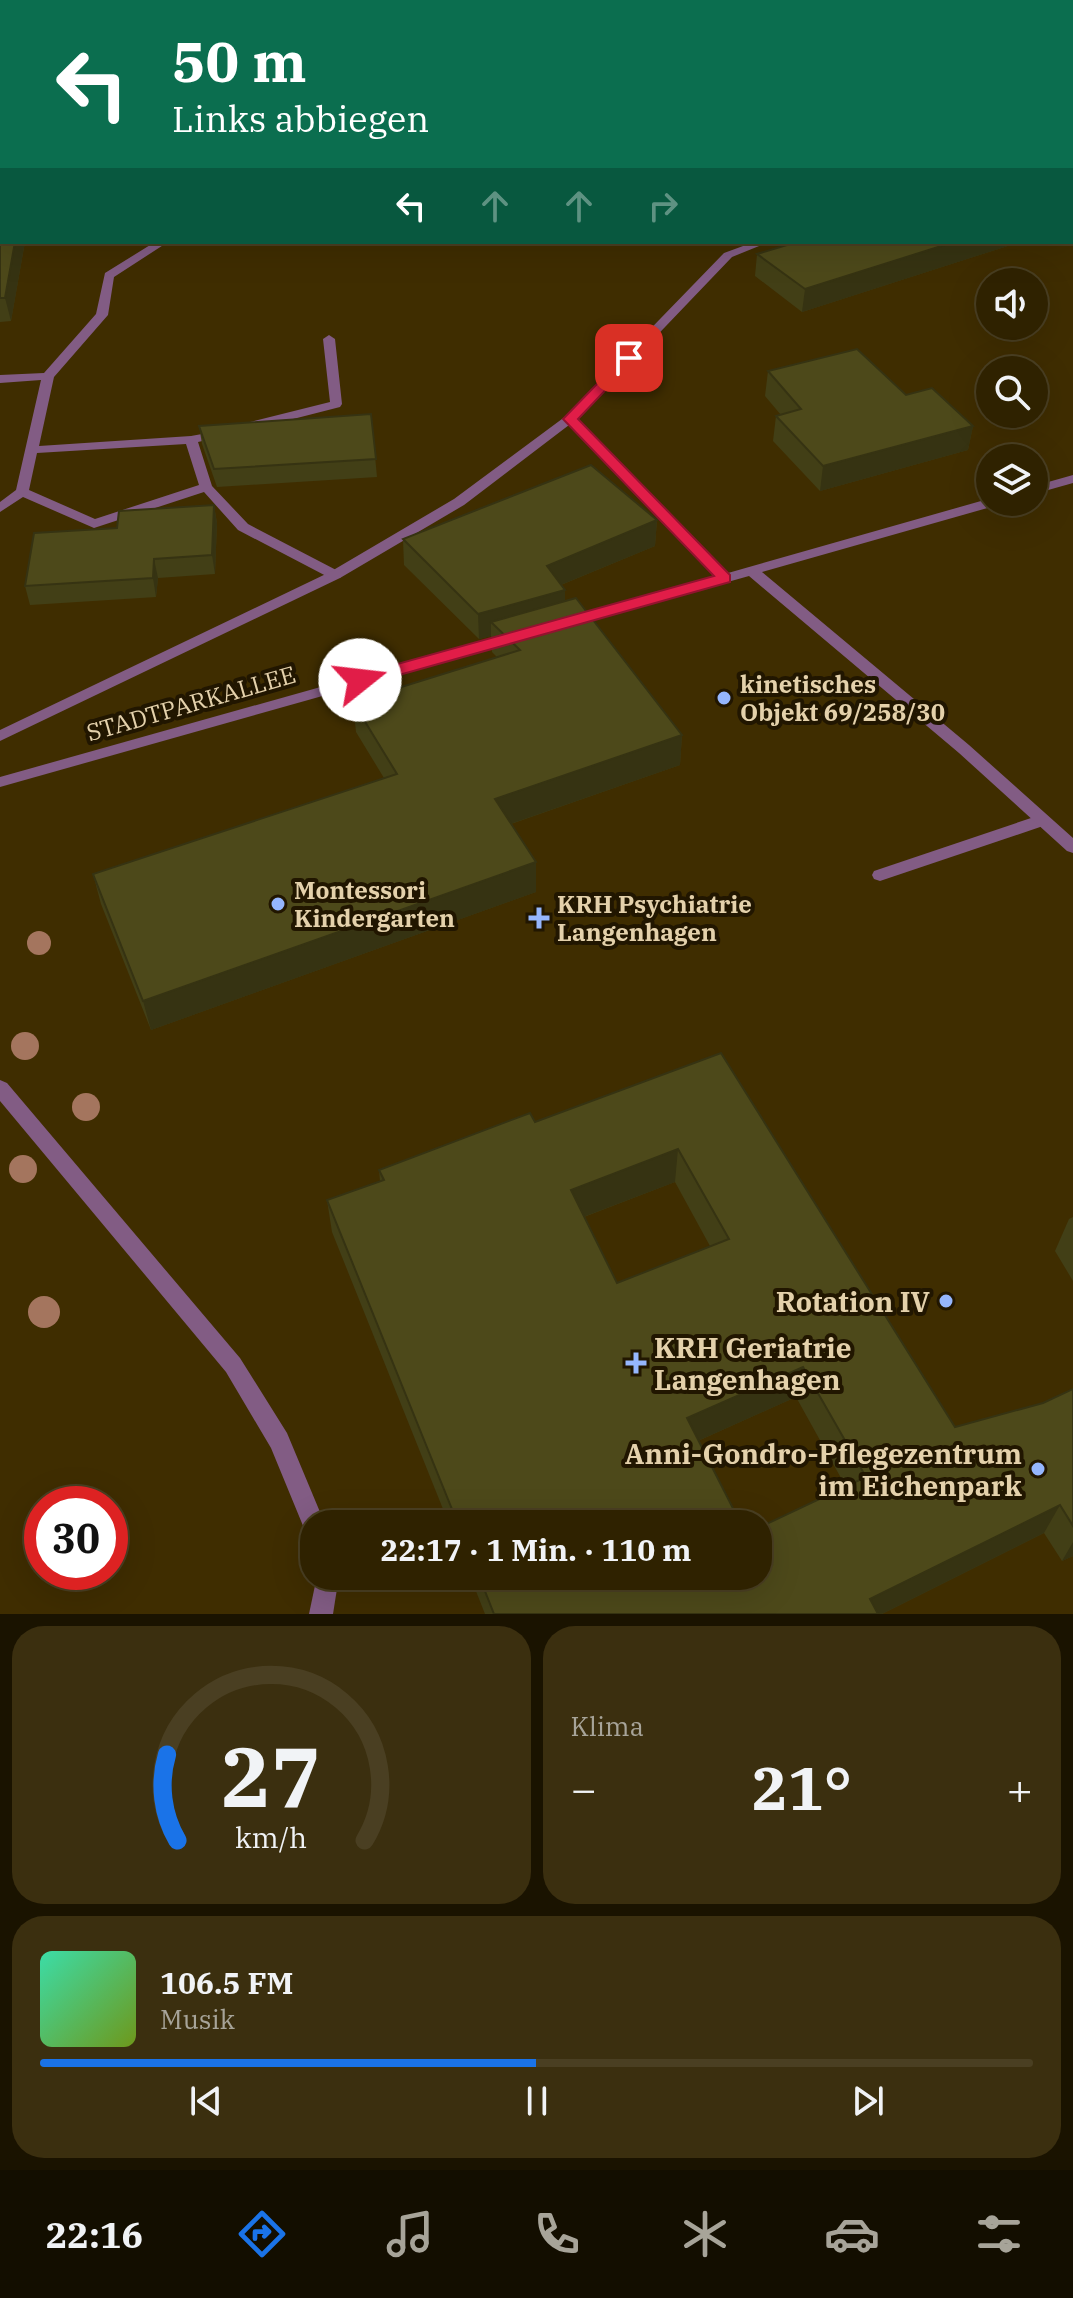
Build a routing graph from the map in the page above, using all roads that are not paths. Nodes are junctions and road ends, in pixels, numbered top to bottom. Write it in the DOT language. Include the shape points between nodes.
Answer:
graph roads {
  1 [pos="160,244"];
  2 [pos="758,244"];
  3 [pos="329,339"];
  4 [pos="48,376"];
  5 [pos="0,379"];
  6 [pos="570,419"];
  7 [pos="191,440"];
  8 [pos="30,450"];
  9 [pos="1073,479"];
  10 [pos="1048,486"];
  11 [pos="206,487"];
  12 [pos="22,492"];
  13 [pos="976,507"];
  14 [pos="0,508"];
  15 [pos="752,571"];
  16 [pos="335,575"];
  17 [pos="725,578"];
  18 [pos="558,625"];
  19 [pos="527,634"];
  20 [pos="0,736"];
  21 [pos="1,786"];
  22 [pos="1043,820"];
  23 [pos="1073,847"];
  24 [pos="880,875"];
  25 [pos="0,1088"];
  26 [pos="308,1510"];
  27 [pos="325,1590"];
  28 [pos="321,1614"];
  1 -- 4 [label="street" via="109,275 102,315"];
  2 -- 6 [label="street" via="728,255"];
  3 -- 7 [label="street" via="336,404"];
  4 -- 5 [label="street"];
  4 -- 8 [label="street"];
  6 -- 16 [label="street" via="459,502"];
  6 -- 17 [label="street"];
  7 -- 8 [label="street"];
  7 -- 11 [label="street"];
  8 -- 12 [label="street"];
  9 -- 10 [label="street"];
  11 -- 12 [label="street" via="94,524"];
  11 -- 16 [label="street" via="243,527"];
  12 -- 14 [label="street"];
  13 -- 15 [label="street"];
  15 -- 17 [label="street"];
  15 -- 22 [label="street"];
  16 -- 20 [label="street"];
  17 -- 18 [label="street"];
  19 -- 21 [label="street, STADTPARKALLEE"];
  22 -- 23 [label="street"];
  22 -- 24 [label="street"];
  25 -- 26 [label="street" via="233,1365 279,1441"];
  27 -- 28 [label="street"];
}
